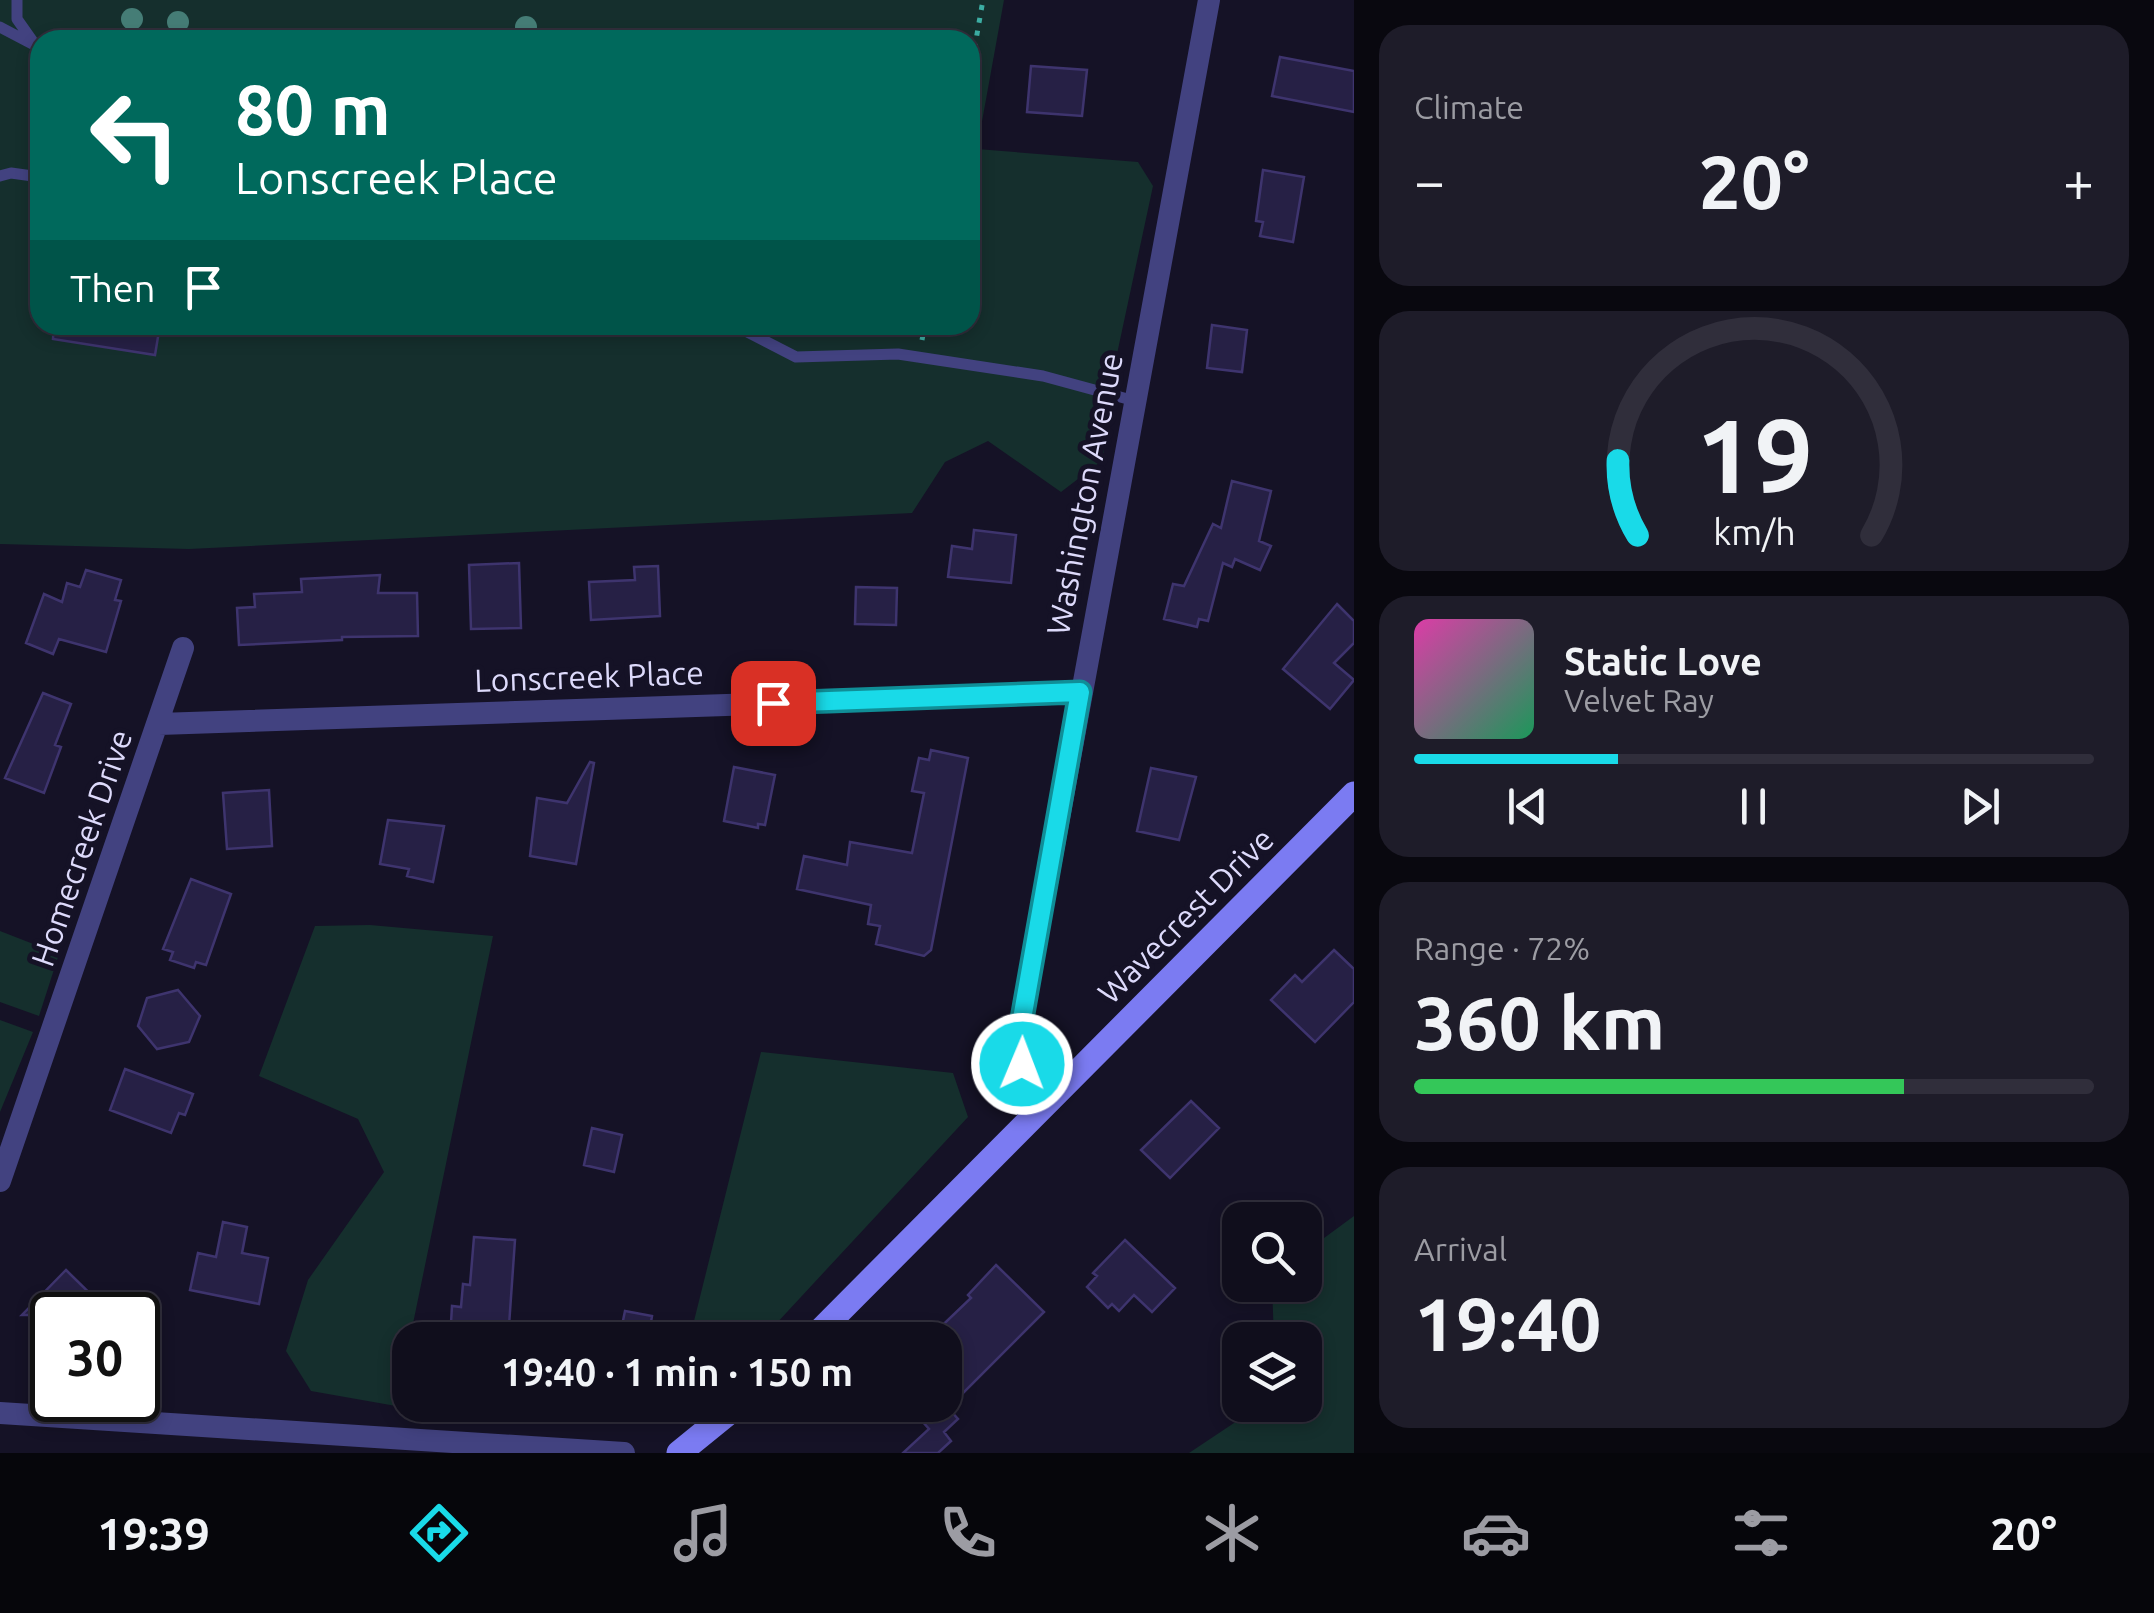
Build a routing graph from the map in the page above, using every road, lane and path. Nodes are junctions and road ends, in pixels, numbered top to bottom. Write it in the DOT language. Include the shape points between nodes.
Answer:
graph roads {
  1 [pos="17,0"];
  2 [pos="984,0"];
  3 [pos="1210,0"];
  4 [pos="0,27"];
  5 [pos="978,30"];
  6 [pos="30,36"];
  7 [pos="30,42"];
  8 [pos="30,175"];
  9 [pos="0,176"];
  10 [pos="753,335"];
  11 [pos="1136,402"];
  12 [pos="183,648"];
  13 [pos="1080,692"];
  14 [pos="159,724"];
  15 [pos="1354,794"];
  16 [pos="1029,1119"];
  17 [pos="0,1181"];
  18 [pos="828,1322"];
  19 [pos="0,1413"];
  20 [pos="717,1422"];
  21 [pos="624,1453"];
  22 [pos="679,1453"];
  1 -- 6 [label="lane" via="17,19"];
  2 -- 5 [label="path"];
  3 -- 11 [label="street, Washington Avenue"];
  4 -- 7 [label="lane"];
  8 -- 9 [label="lane"];
  10 -- 11 [label="lane" via="796,357 898,354 1043,376"];
  11 -- 13 [label="street, Washington Avenue"];
  12 -- 14 [label="street, Homecreek Drive"];
  13 -- 14 [label="street, Lonscreek Place"];
  13 -- 16 [label="street, Washington Avenue" via="1019,1036"];
  14 -- 17 [label="street, Homecreek Drive"];
  15 -- 16 [label="street, Wavecrest Drive"];
  16 -- 18 [label="street, Wavecrest Drive"];
  19 -- 21 [label="street"];
  20 -- 22 [label="street"];
}
